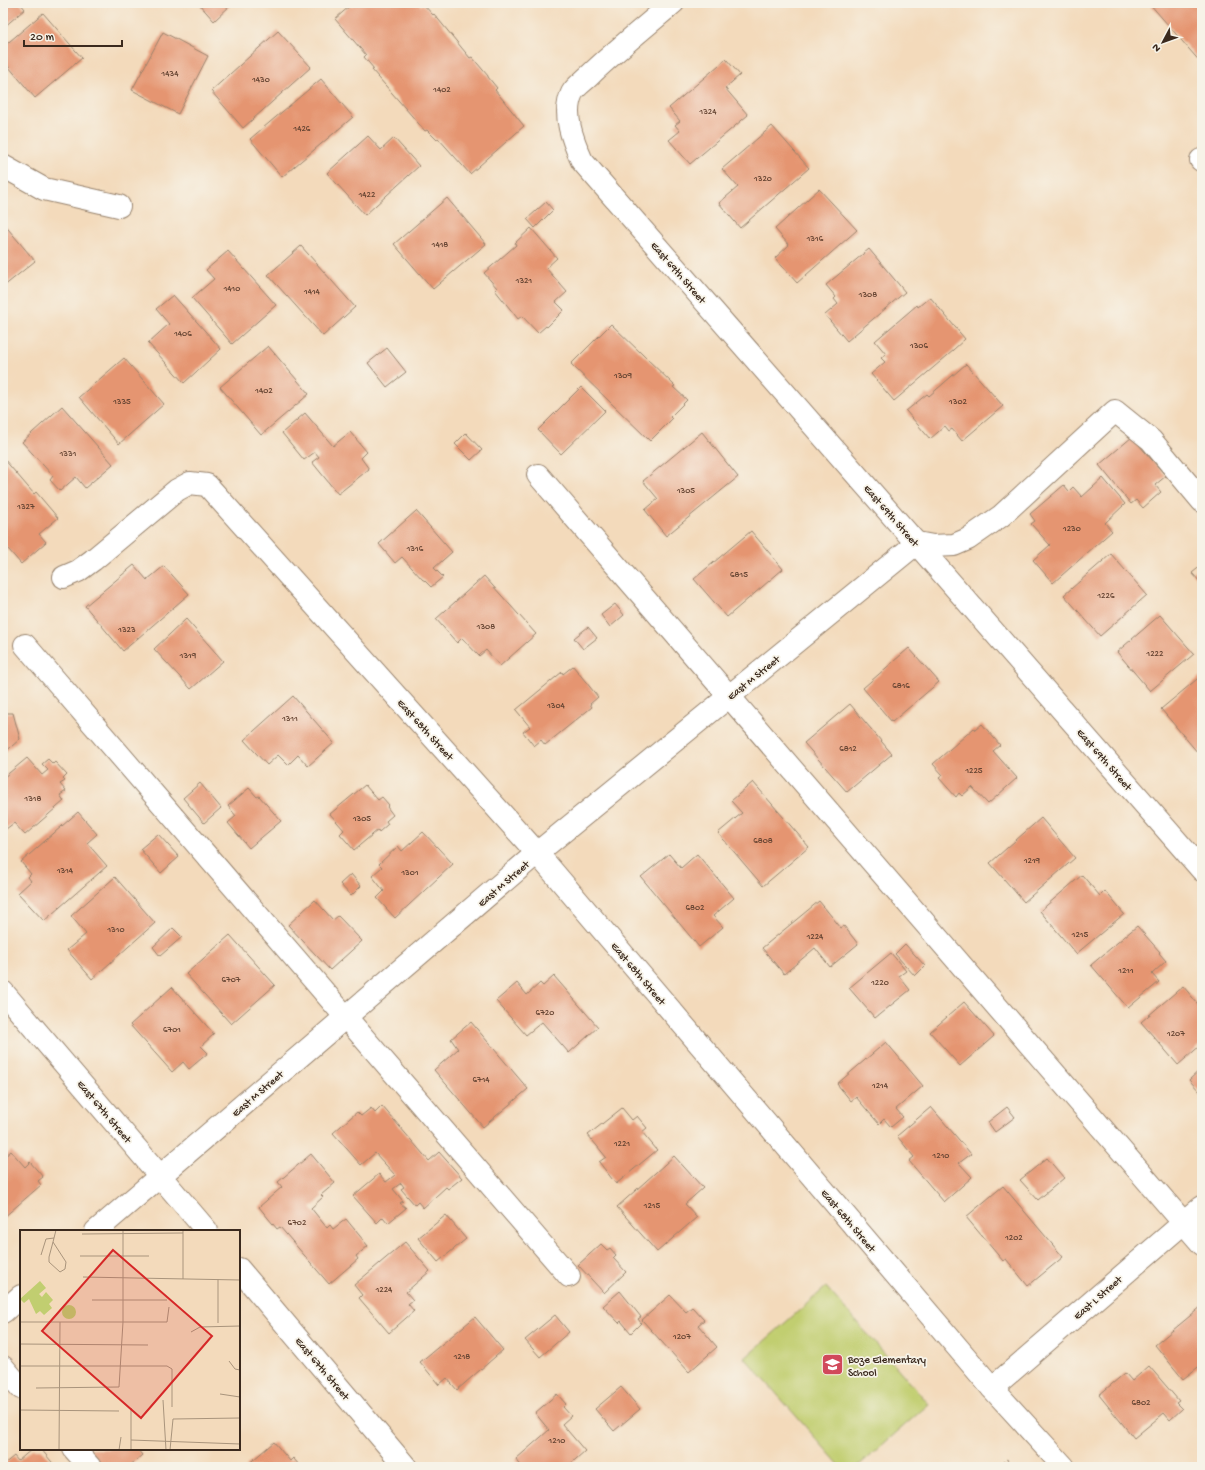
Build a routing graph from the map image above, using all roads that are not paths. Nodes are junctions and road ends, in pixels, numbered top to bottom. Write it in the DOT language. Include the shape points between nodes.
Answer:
graph roads {
  1 [pos="673,3"];
  2 [pos="3,166"];
  3 [pos="119,206"];
  4 [pos="538,475"];
  5 [pos="1202,501"];
  6 [pos="917,543"];
  7 [pos="64,577"];
  8 [pos="25,645"];
  9 [pos="729,697"];
  10 [pos="537,853"];
  11 [pos="1202,870"];
  12 [pos="3,992"];
  13 [pos="346,1017"];
  14 [pos="160,1176"];
  15 [pos="1202,1207"];
  16 [pos="1183,1222"];
  17 [pos="97,1230"];
  18 [pos="206,1230"];
  19 [pos="1202,1244"];
  20 [pos="240,1270"];
  21 [pos="569,1276"];
  22 [pos="20,1297"];
  23 [pos="3,1312"];
  24 [pos="3,1367"];
  25 [pos="20,1387"];
  26 [pos="992,1388"];
  27 [pos="75,1450"];
  28 [pos="90,1467"];
  29 [pos="406,1467"];
  30 [pos="1064,1467"];
  1 -- 6 [label="street, East 69th Street" via="572,92 568,123 582,161"];
  2 -- 3 [label="street" via="44,189"];
  4 -- 9 [label="street"];
  5 -- 6 [label="street" via="1151,440 1115,411 1001,516 968,539 954,545 933,546"];
  6 -- 9 [label="street, East M Street"];
  6 -- 11 [label="street, East 69th Street"];
  7 -- 10 [label="street, East 68th Street" via="93,560 177,490 190,483 207,485"];
  8 -- 13 [label="street"];
  9 -- 10 [label="street, East M Street"];
  9 -- 16 [label="street"];
  10 -- 13 [label="street, East M Street"];
  10 -- 26 [label="street, East 68th Street"];
  12 -- 14 [label="street, East 67th Street"];
  13 -- 14 [label="street, East M Street"];
  13 -- 21 [label="street"];
  14 -- 17 [label="street, East M Street"];
  14 -- 18 [label="street, East 67th Street"];
  15 -- 16 [label="street, East L Street"];
  16 -- 19 [label="street"];
  16 -- 26 [label="street, East L Street"];
  20 -- 29 [label="street, East 67th Street"];
  22 -- 23 [label="street"];
  24 -- 25 [label="street"];
  26 -- 30 [label="street, East 68th Street"];
  27 -- 28 [label="street"];
}
